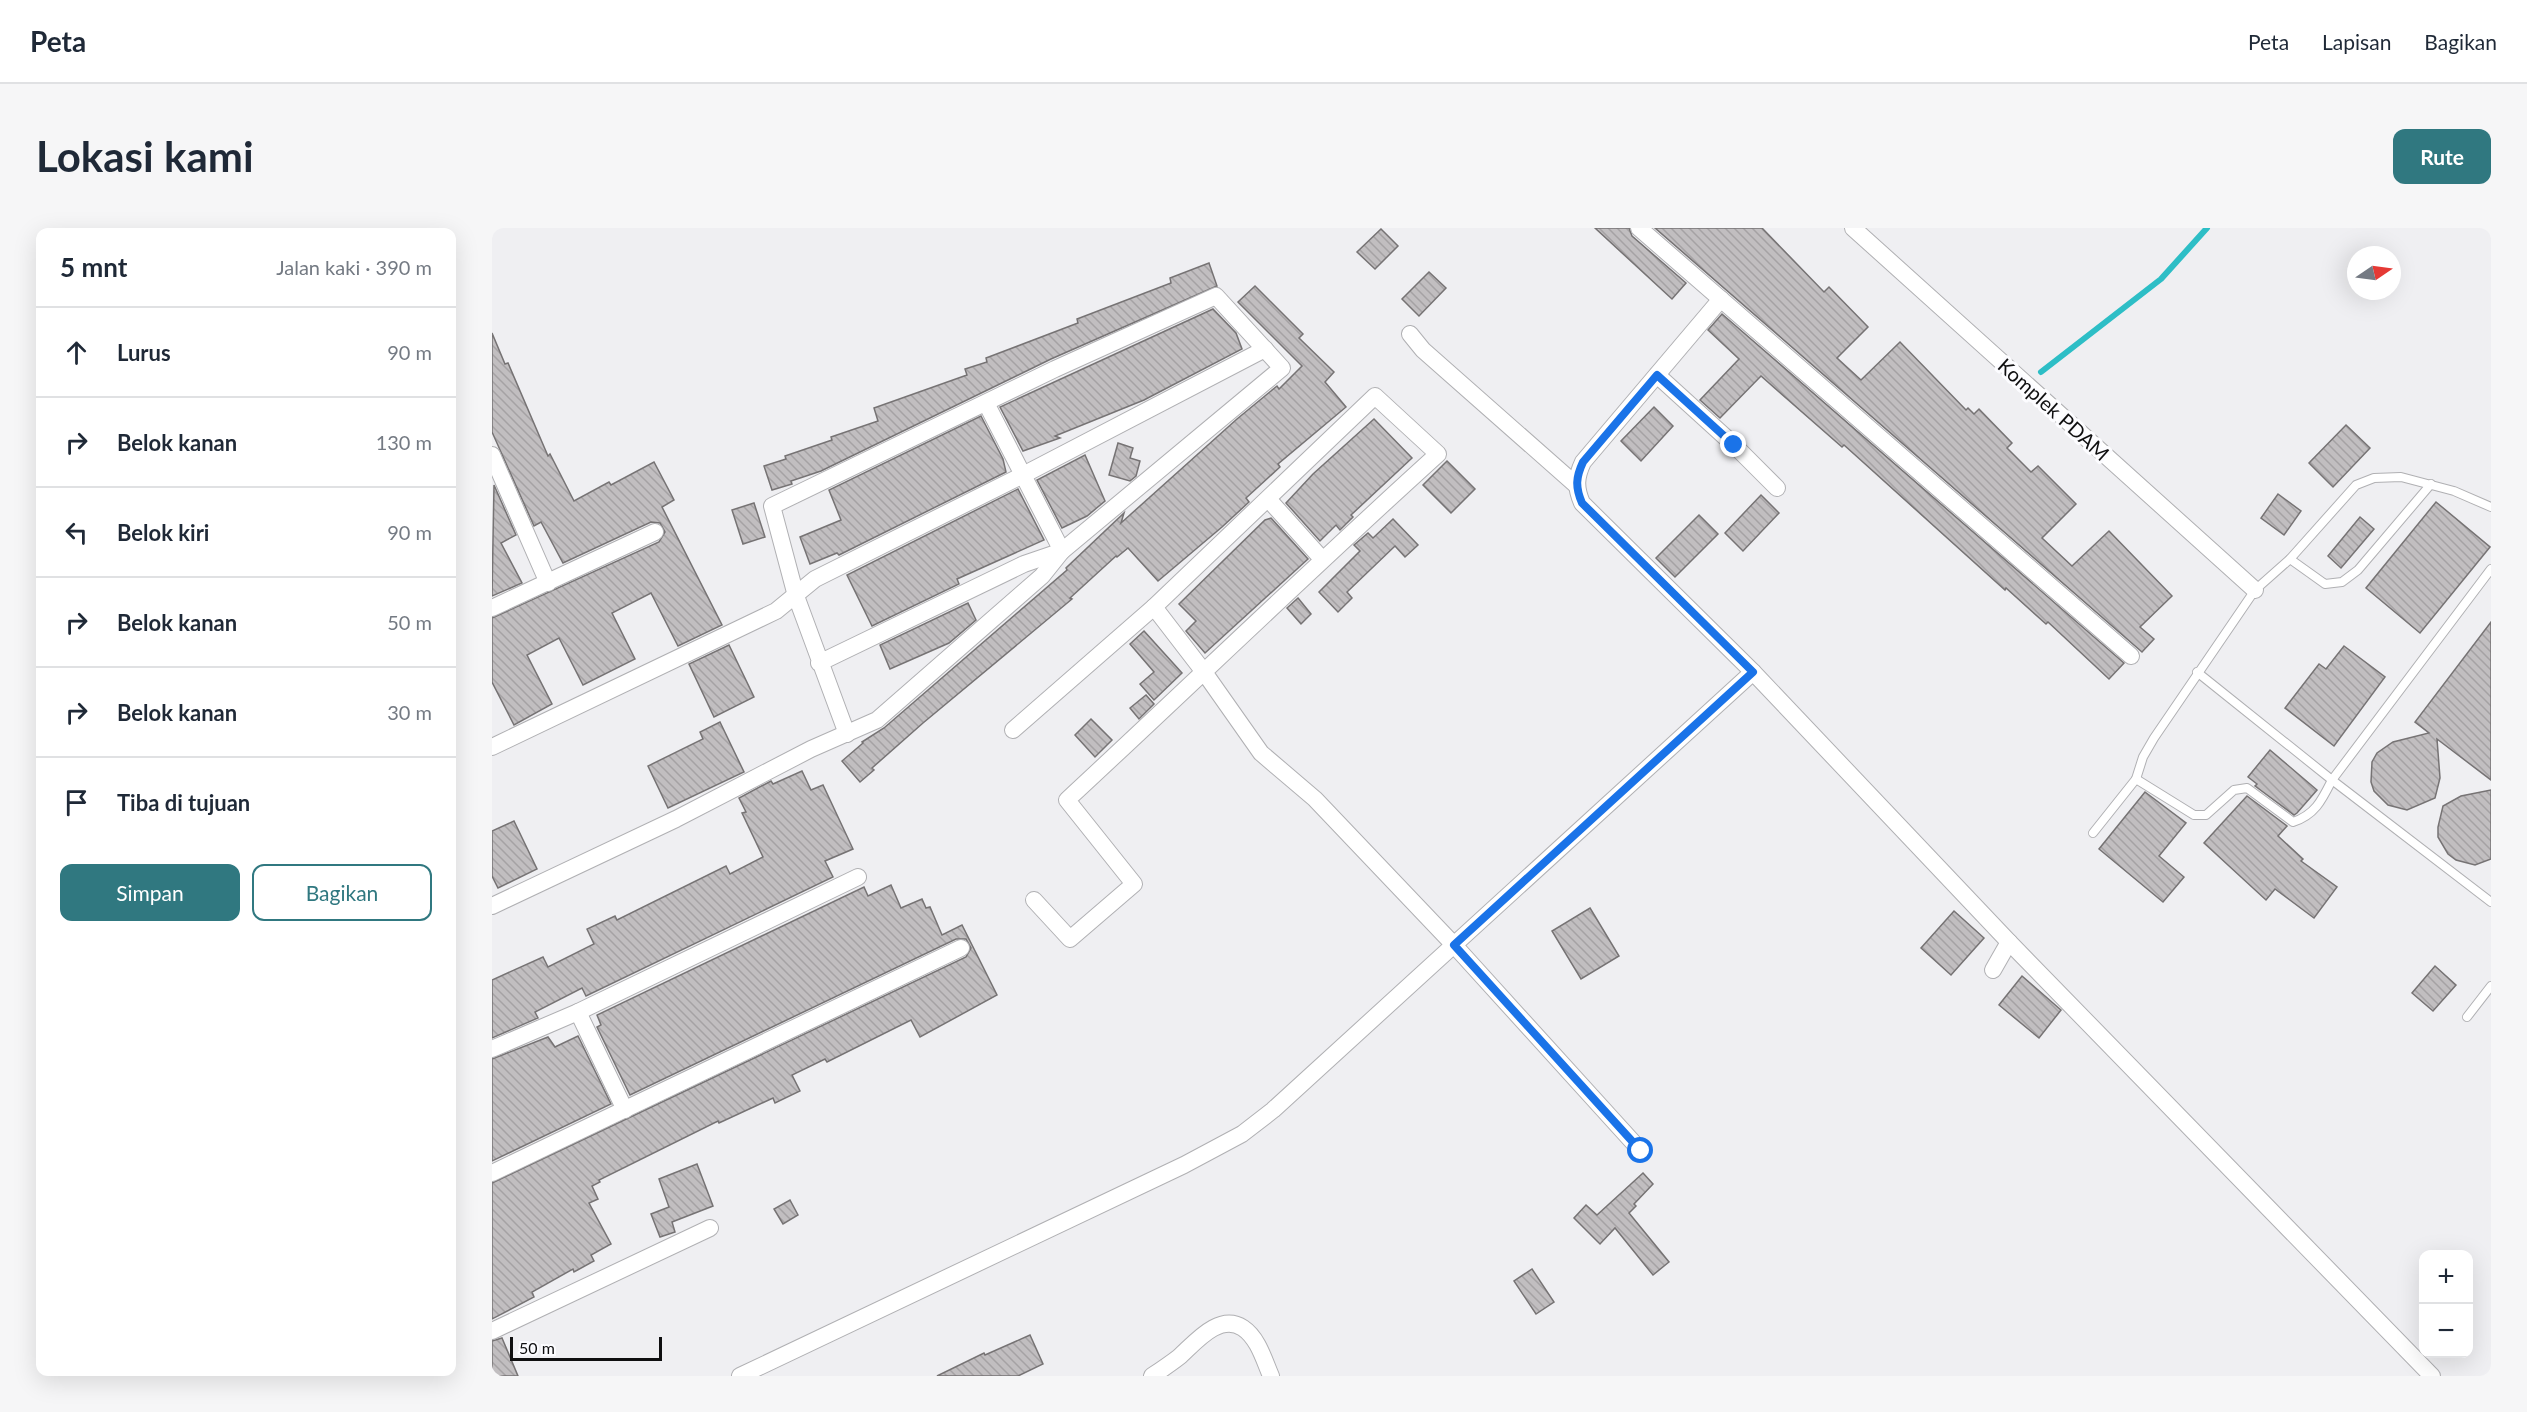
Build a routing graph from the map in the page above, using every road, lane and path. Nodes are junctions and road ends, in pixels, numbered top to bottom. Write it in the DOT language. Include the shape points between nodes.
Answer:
graph roads {
  1 [pos="1639,228"];
  2 [pos="1853,228"];
  3 [pos="1721,299"];
  4 [pos="1410,334"];
  5 [pos="1265,349"];
  6 [pos="1657,375"];
  7 [pos="986,404"];
  8 [pos="492,455"];
  9 [pos="1023,476"];
  10 [pos="2431,484"];
  11 [pos="1576,485"];
  12 [pos="1777,488"];
  13 [pos="1269,500"];
  14 [pos="2491,507"];
  15 [pos="655,532"];
  16 [pos="1062,551"];
  17 [pos="1322,559"];
  18 [pos="2290,559"];
  19 [pos="2491,569"];
  20 [pos="548,583"];
  21 [pos="2255,591"];
  22 [pos="796,596"];
  23 [pos="1154,607"];
  24 [pos="492,608"];
  25 [pos="2131,657"];
  26 [pos="819,663"];
  27 [pos="1204,672"];
  28 [pos="1753,672"];
  29 [pos="2197,672"];
  30 [pos="1013,730"];
  31 [pos="847,734"];
  32 [pos="492,747"];
  33 [pos="2136,779"];
  34 [pos="2332,780"];
  35 [pos="2093,833"];
  36 [pos="858,877"];
  37 [pos="1034,900"];
  38 [pos="2491,902"];
  39 [pos="492,906"];
  40 [pos="2009,942"];
  41 [pos="1454,945"];
  42 [pos="962,948"];
  43 [pos="1993,970"];
  44 [pos="2491,986"];
  45 [pos="578,1012"];
  46 [pos="2467,1017"];
  47 [pos="492,1049"];
  48 [pos="625,1110"];
  49 [pos="1641,1151"];
  50 [pos="492,1173"];
  51 [pos="710,1228"];
  52 [pos="492,1331"];
  53 [pos="740,1376"];
  54 [pos="1152,1376"];
  55 [pos="1270,1376"];
  56 [pos="2432,1376"];
  1 -- 3 [label="street"];
  2 -- 21 [label="street, Komplek PDAM"];
  3 -- 6 [label="street"];
  3 -- 25 [label="street"];
  4 -- 11 [label="street"];
  5 -- 7 [label="street" via="1216,296"];
  5 -- 9 [label="street"];
  5 -- 16 [label="street" via="1282,368"];
  6 -- 11 [label="street" via="1583,462"];
  6 -- 12 [label="street"];
  7 -- 9 [label="street"];
  7 -- 22 [label="street" via="772,506"];
  8 -- 20 [label="street"];
  9 -- 16 [label="street"];
  9 -- 22 [label="street" via="815,579"];
  10 -- 14 [label="lane"];
  10 -- 18 [label="lane" via="2391,476 2356,485"];
  10 -- 18 [label="lane" via="2358,570 2342,582 2325,584"];
  11 -- 28 [label="street" via="1582,503"];
  13 -- 17 [label="street"];
  13 -- 17 [label="street" via="1375,396 1438,454"];
  13 -- 23 [label="street"];
  15 -- 20 [label="street"];
  16 -- 26 [label="street" via="1024,564"];
  16 -- 31 [label="street" via="1042,576 877,720"];
  17 -- 27 [label="street"];
  18 -- 21 [label="lane"];
  19 -- 34 [label="lane"];
  20 -- 24 [label="street"];
  21 -- 29 [label="lane"];
  22 -- 26 [label="street"];
  22 -- 32 [label="street" via="776,611"];
  23 -- 27 [label="street"];
  23 -- 30 [label="street"];
  26 -- 31 [label="street"];
  27 -- 37 [label="street" via="1067,800 1134,884 1070,939"];
  27 -- 41 [label="street" via="1261,753 1315,798"];
  28 -- 40 [label="street"];
  28 -- 41 [label="street"];
  29 -- 33 [label="lane" via="2143,757"];
  29 -- 34 [label="lane"];
  31 -- 39 [label="street"];
  33 -- 34 [label="lane" via="2194,815 2206,815 2234,789 2247,788 2293,822 2306,818 2317,808"];
  33 -- 35 [label="lane"];
  34 -- 38 [label="lane"];
  36 -- 45 [label="street"];
  40 -- 43 [label="street"];
  40 -- 56 [label="street"];
  41 -- 49 [label="street"];
  41 -- 53 [label="street" via="1242,1134"];
  42 -- 48 [label="street"];
  44 -- 46 [label="lane"];
  45 -- 47 [label="street"];
  45 -- 48 [label="street"];
  48 -- 50 [label="street"];
  51 -- 52 [label="street"];
  54 -- 55 [label="street" via="1198,1338 1224,1325 1241,1326 1251,1336"];
}
